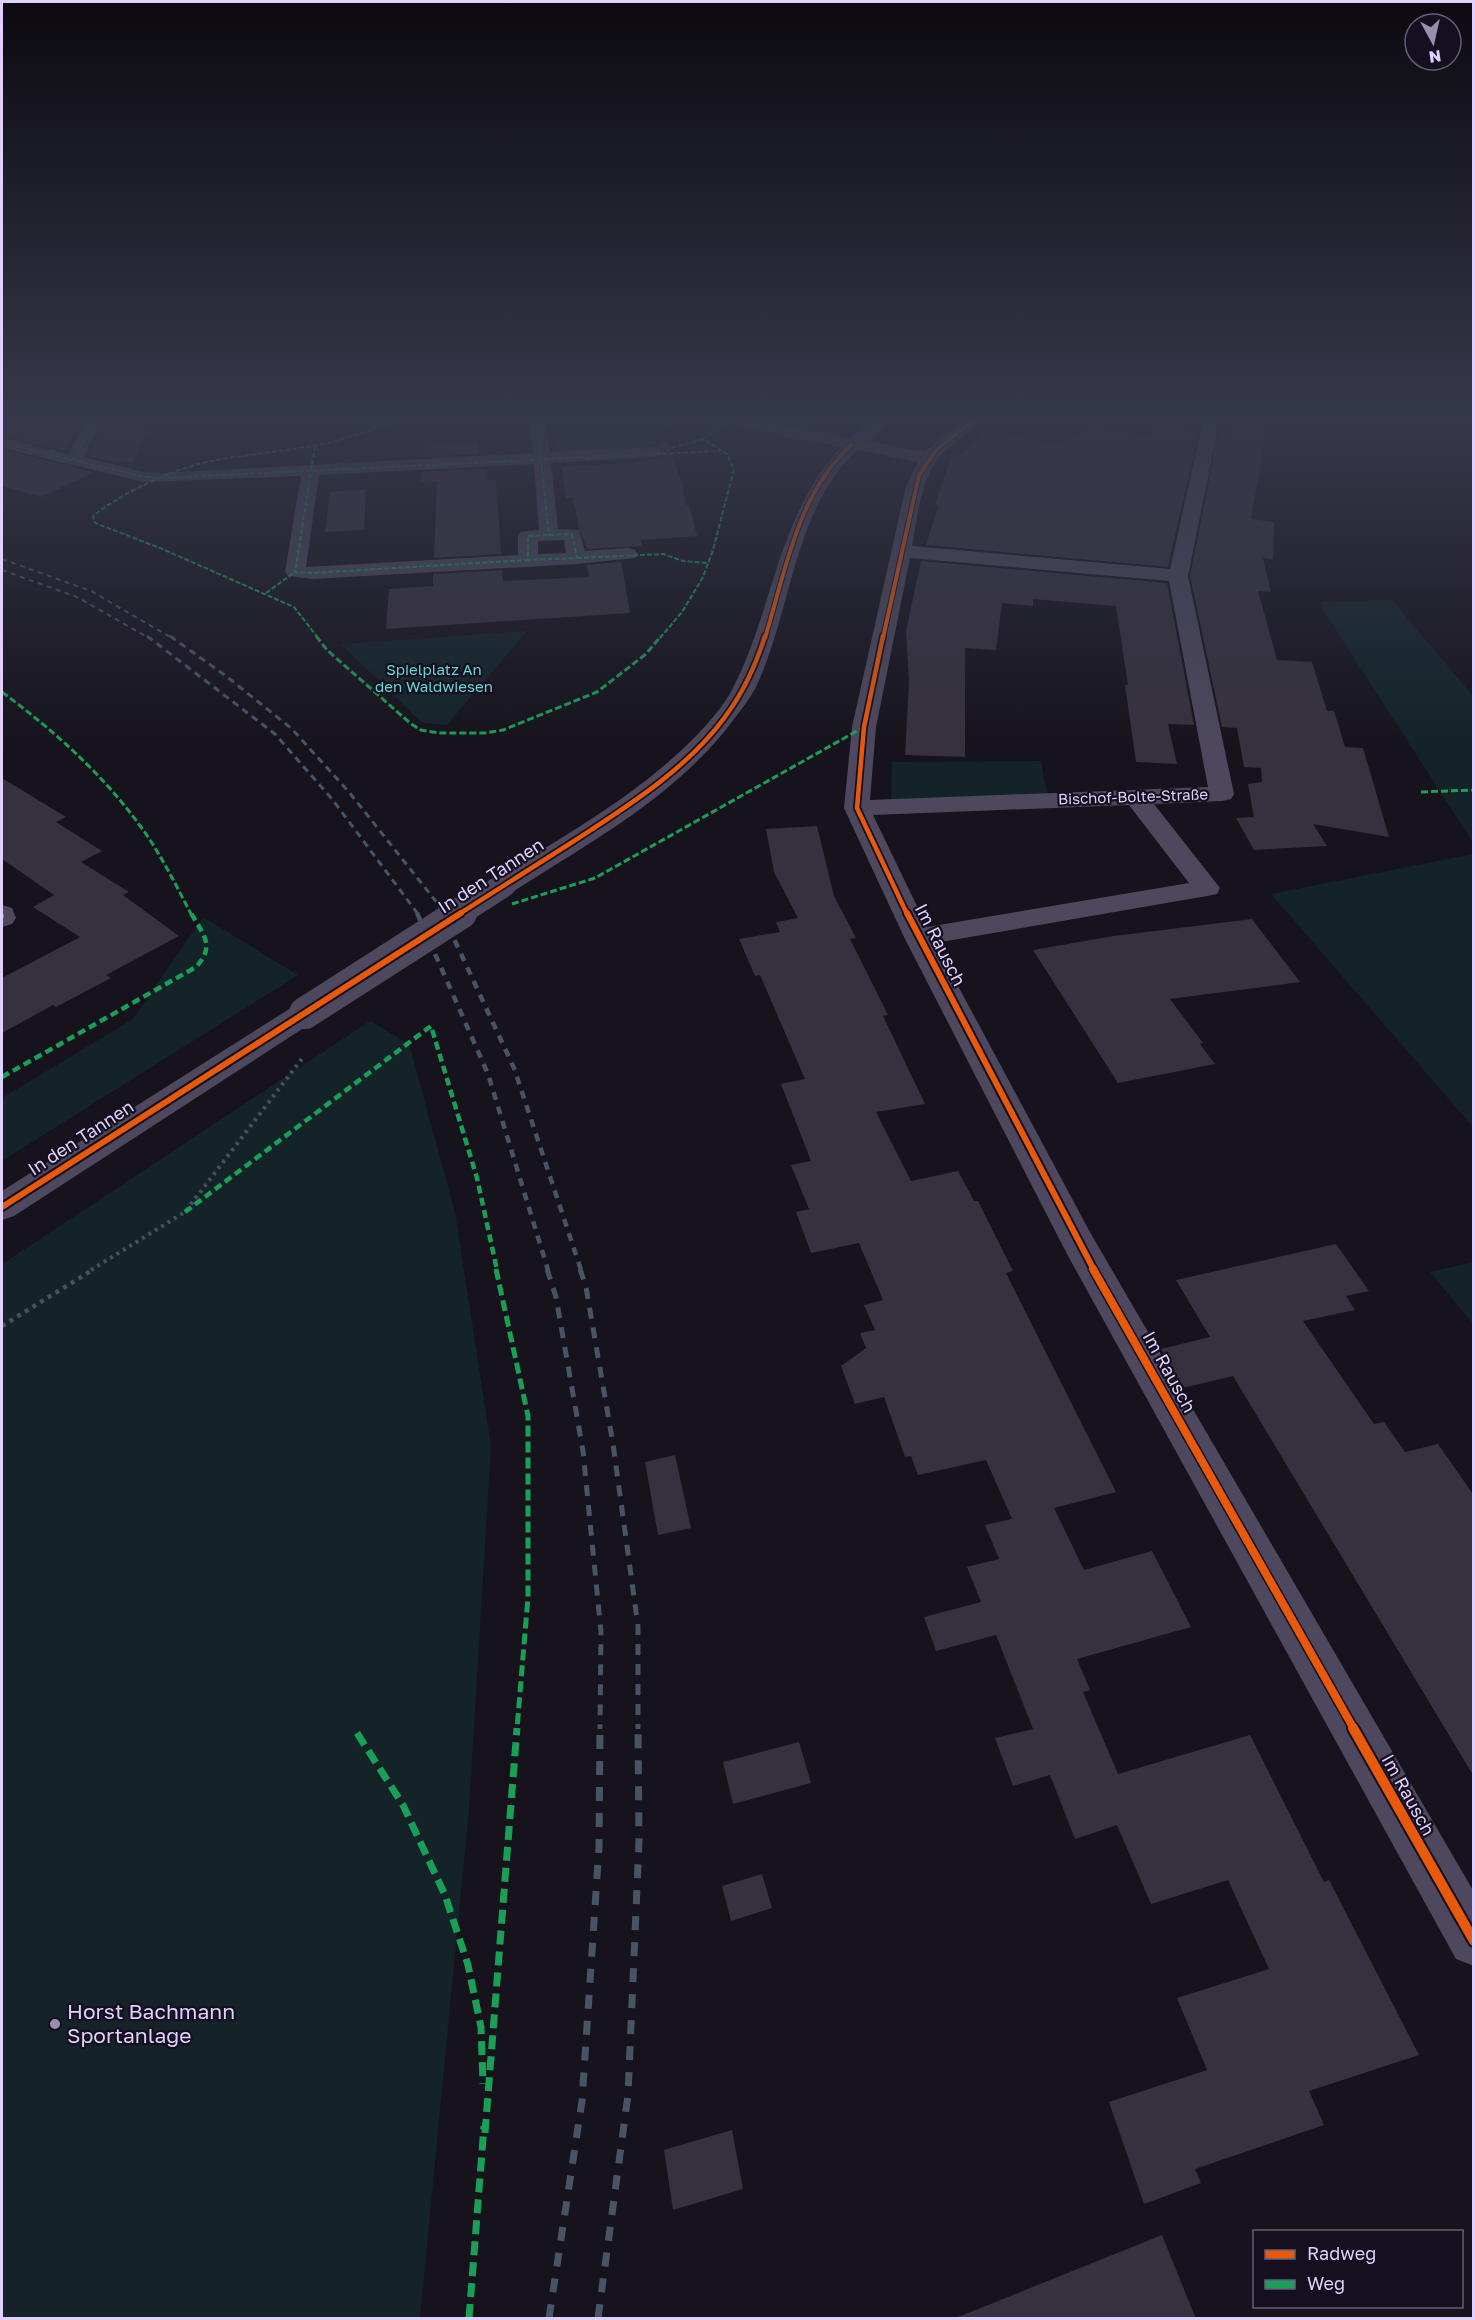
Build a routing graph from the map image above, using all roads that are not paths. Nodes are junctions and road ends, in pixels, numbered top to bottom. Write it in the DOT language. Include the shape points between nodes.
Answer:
graph roads {
  1 [pos="301,530"];
  2 [pos="549,530"];
  3 [pos="800,530"];
  4 [pos="906,530"];
  5 [pos="1188,530"];
  6 [pos="549,535"];
  7 [pos="902,551"];
  8 [pos="628,554"];
  9 [pos="577,558"];
  10 [pos="528,560"];
  11 [pos="1178,576"];
  12 [pos="1136,798"];
  13 [pos="857,808"];
  14 [pos="918,937"];
  15 [pos="2,1207"];
  16 [pos="1473,1941"];
  1 -- 10 [label="street" via="295,572"];
  2 -- 6 [label="street"];
  3 -- 15 [label="street, In den Tannen, bridge" via="764,643 738,700 688,758 600,824"];
  4 -- 7 [label="street"];
  5 -- 11 [label="street, Bischof-Bolte-Straße"];
  6 -- 9 [label="street" via="572,534"];
  6 -- 10 [label="street" via="528,536"];
  7 -- 11 [label="street"];
  7 -- 13 [label="street" via="864,727"];
  8 -- 9 [label="street"];
  9 -- 10 [label="street"];
  11 -- 12 [label="street, Bischof-Bolte-Straße" via="1222,794"];
  12 -- 13 [label="street, Bischof-Bolte-Straße"];
  12 -- 14 [label="street, Im Rausch" via="1207,888"];
  13 -- 14 [label="street, Im Rausch"];
  14 -- 16 [label="street, Im Rausch" via="1079,1244"];
}
